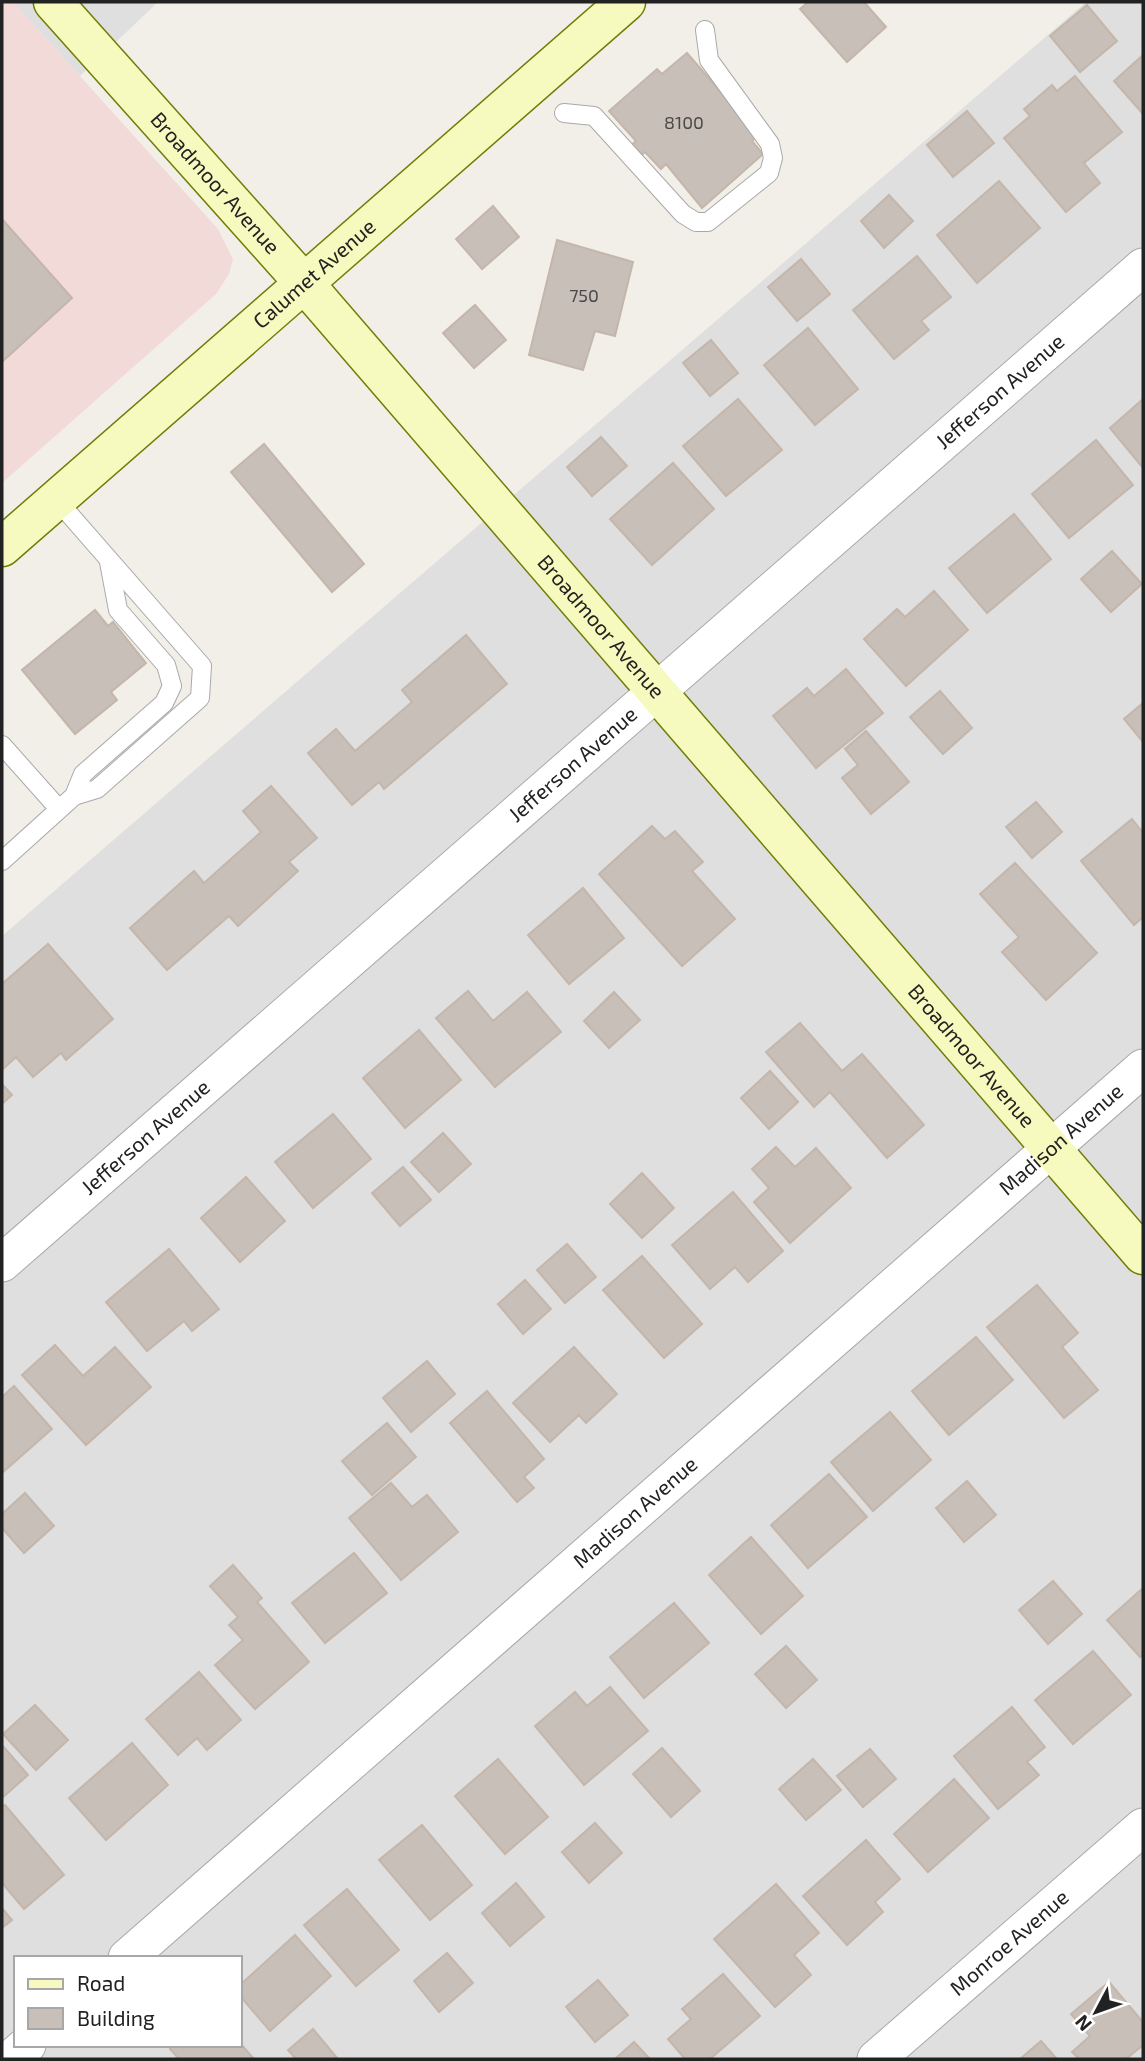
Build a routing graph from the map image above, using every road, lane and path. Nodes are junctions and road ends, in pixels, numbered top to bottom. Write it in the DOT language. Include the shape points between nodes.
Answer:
graph roads {
  1 [pos="53,2"];
  2 [pos="626,2"];
  3 [pos="705,30"];
  4 [pos="564,113"];
  5 [pos="1143,267"];
  6 [pos="304,283"];
  7 [pos="56,499"];
  8 [pos="2,547"];
  9 [pos="109,560"];
  10 [pos="656,692"];
  11 [pos="2,745"];
  12 [pos="74,796"];
  13 [pos="60,809"];
  14 [pos="2,861"];
  15 [pos="1143,1069"];
  16 [pos="1051,1149"];
  17 [pos="1143,1255"];
  18 [pos="2,1263"];
  19 [pos="1143,1827"];
  20 [pos="129,1956"];
  21 [pos="25,2047"];
  22 [pos="11,2059"];
  23 [pos="876,2059"];
  1 -- 6 [label="street, Broadmoor Avenue"];
  2 -- 6 [label="street, Calumet Avenue"];
  3 -- 4 [label="lane" via="709,60 770,144 773,158 769,173 708,222 684,215 594,116"];
  5 -- 10 [label="street, Jefferson Avenue"];
  6 -- 7 [label="street, Calumet Avenue"];
  6 -- 10 [label="street, Broadmoor Avenue"];
  7 -- 8 [label="street, Calumet Avenue"];
  7 -- 9 [label="lane"];
  9 -- 12 [label="lane" via="118,610 166,665 172,685 164,704 83,774"];
  9 -- 12 [label="lane" via="202,666 200,698 97,789"];
  10 -- 16 [label="street, Broadmoor Avenue"];
  10 -- 18 [label="street, Jefferson Avenue"];
  11 -- 13 [label="lane"];
  12 -- 13 [label="lane"];
  13 -- 14 [label="lane"];
  15 -- 16 [label="street, Madison Avenue"];
  16 -- 17 [label="street, Broadmoor Avenue"];
  16 -- 20 [label="street, Madison Avenue"];
  19 -- 23 [label="street, Monroe Avenue"];
  21 -- 22 [label="street"];
}
